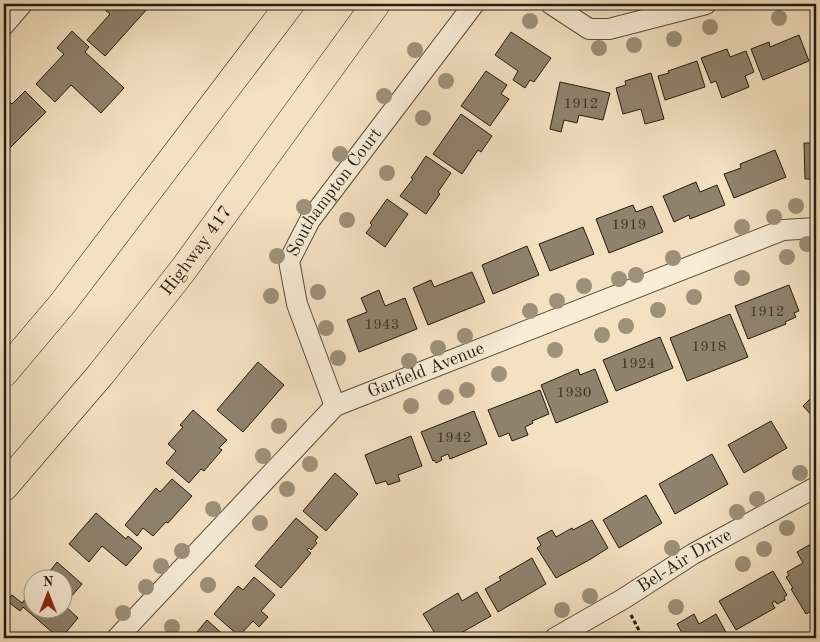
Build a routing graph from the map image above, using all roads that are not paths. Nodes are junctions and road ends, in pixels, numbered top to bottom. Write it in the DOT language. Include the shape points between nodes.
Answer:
graph roads {
  1 [pos="22,4"];
  2 [pos="290,4"];
  3 [pos="376,4"];
  4 [pos="474,4"];
  5 [pos="550,4"];
  6 [pos="706,4"];
  7 [pos="4,26"];
  8 [pos="816,228"];
  9 [pos="4,373"];
  10 [pos="335,406"];
  11 [pos="4,487"];
  12 [pos="816,487"];
  13 [pos="117,638"];
  14 [pos="555,638"];
  1 -- 7 [label="street"];
  2 -- 9 [label="highway" via="63,303"];
  3 -- 11 [label="highway, Highway 417" via="183,270 101,374"];
  4 -- 10 [label="street, Southampton Court" via="310,220 289,261 297,304"];
  5 -- 6 [label="street" via="589,29 609,29"];
  8 -- 10 [label="street, Garfield Avenue" via="783,230"];
  10 -- 13 [label="street, Garfield Avenue"];
  12 -- 14 [label="street, Bel-Air Drive" via="693,554"];
}
